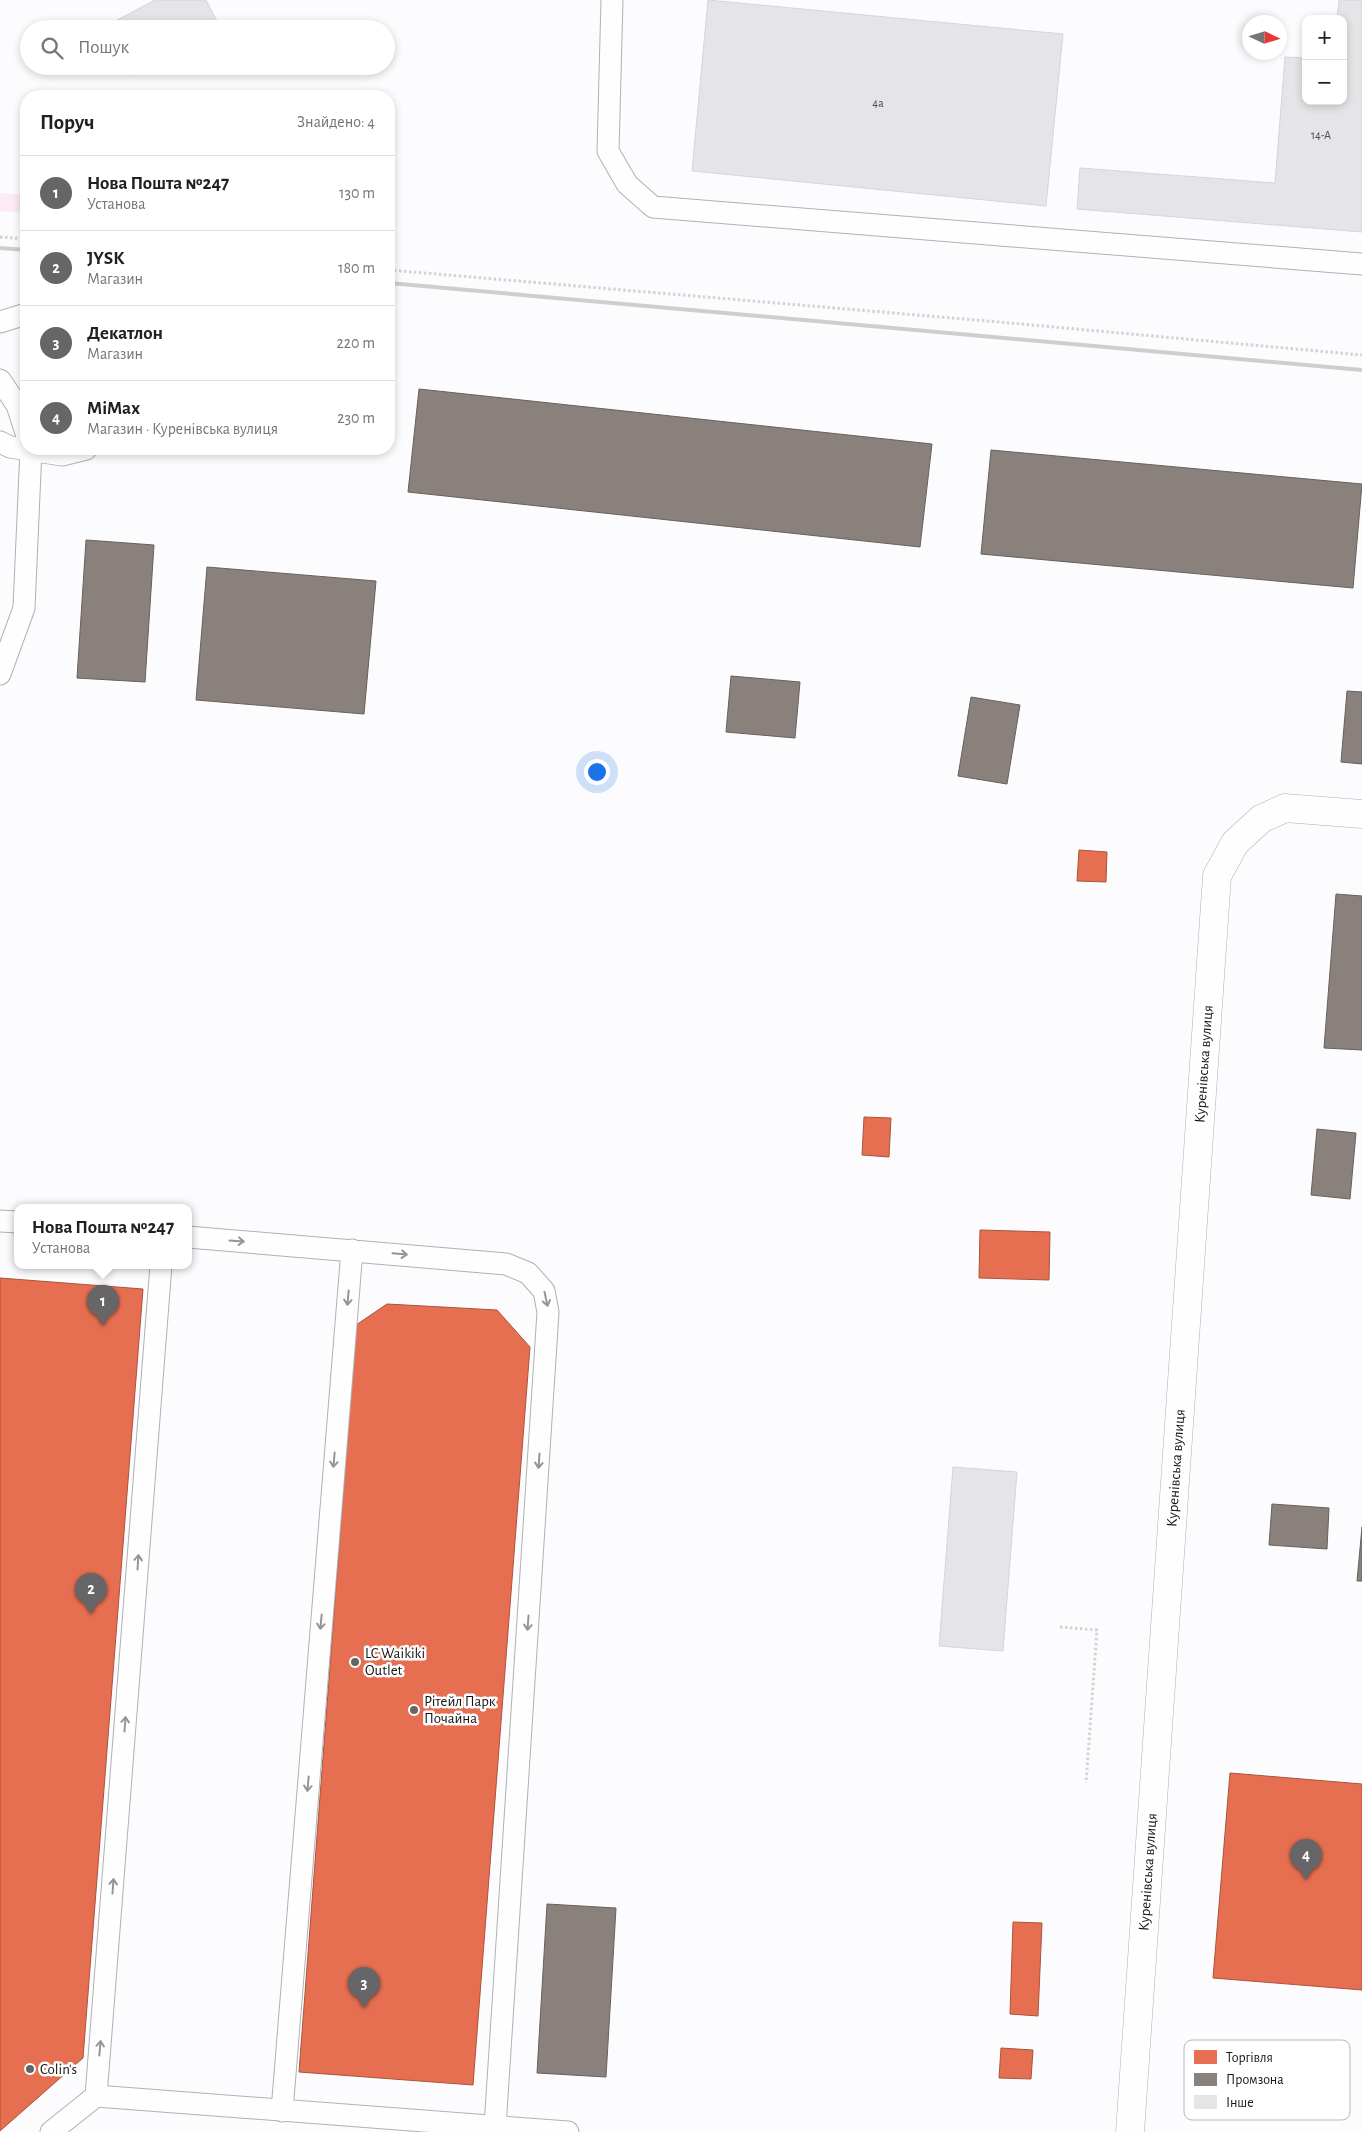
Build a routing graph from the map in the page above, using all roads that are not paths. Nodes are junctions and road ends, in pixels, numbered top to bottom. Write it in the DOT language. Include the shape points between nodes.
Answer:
graph roads {
  1 [pos="612,0"];
  2 [pos="1362,264"];
  3 [pos="20,316"];
  4 [pos="0,322"];
  5 [pos="0,380"];
  6 [pos="20,414"];
  7 [pos="0,442"];
  8 [pos="20,446"];
  9 [pos="30,455"];
  10 [pos="0,674"];
  11 [pos="1362,814"];
  12 [pos="0,1220"];
  13 [pos="14,1222"];
  14 [pos="192,1237"];
  15 [pos="352,1250"];
  16 [pos="161,1269"];
  17 [pos="96,2096"];
  18 [pos="282,2110"];
  19 [pos="495,2127"];
  20 [pos="517,2130"];
  21 [pos="51,2132"];
  22 [pos="568,2132"];
  23 [pos="1130,2132"];
  1 -- 2 [label="lane" via="608,151 627,184 653,207"];
  3 -- 4 [label="lane"];
  5 -- 6 [label="lane"];
  7 -- 8 [label="lane" via="10,447"];
  9 -- 10 [label="lane" via="24,608"];
  11 -- 23 [label="street, Куренівська вулиця" via="1285,808 1261,819 1235,843 1218,876"];
  12 -- 13 [label="lane"];
  14 -- 15 [label="lane, one-way"];
  15 -- 18 [label="lane, one-way"];
  15 -- 19 [label="lane, one-way" via="506,1264 528,1274 544,1291 548,1312"];
  17 -- 16 [label="lane, one-way"];
  17 -- 18 [label="lane"];
  17 -- 21 [label="lane"];
  18 -- 19 [label="lane"];
  19 -- 20 [label="lane"];
  20 -- 22 [label="lane"];
}
